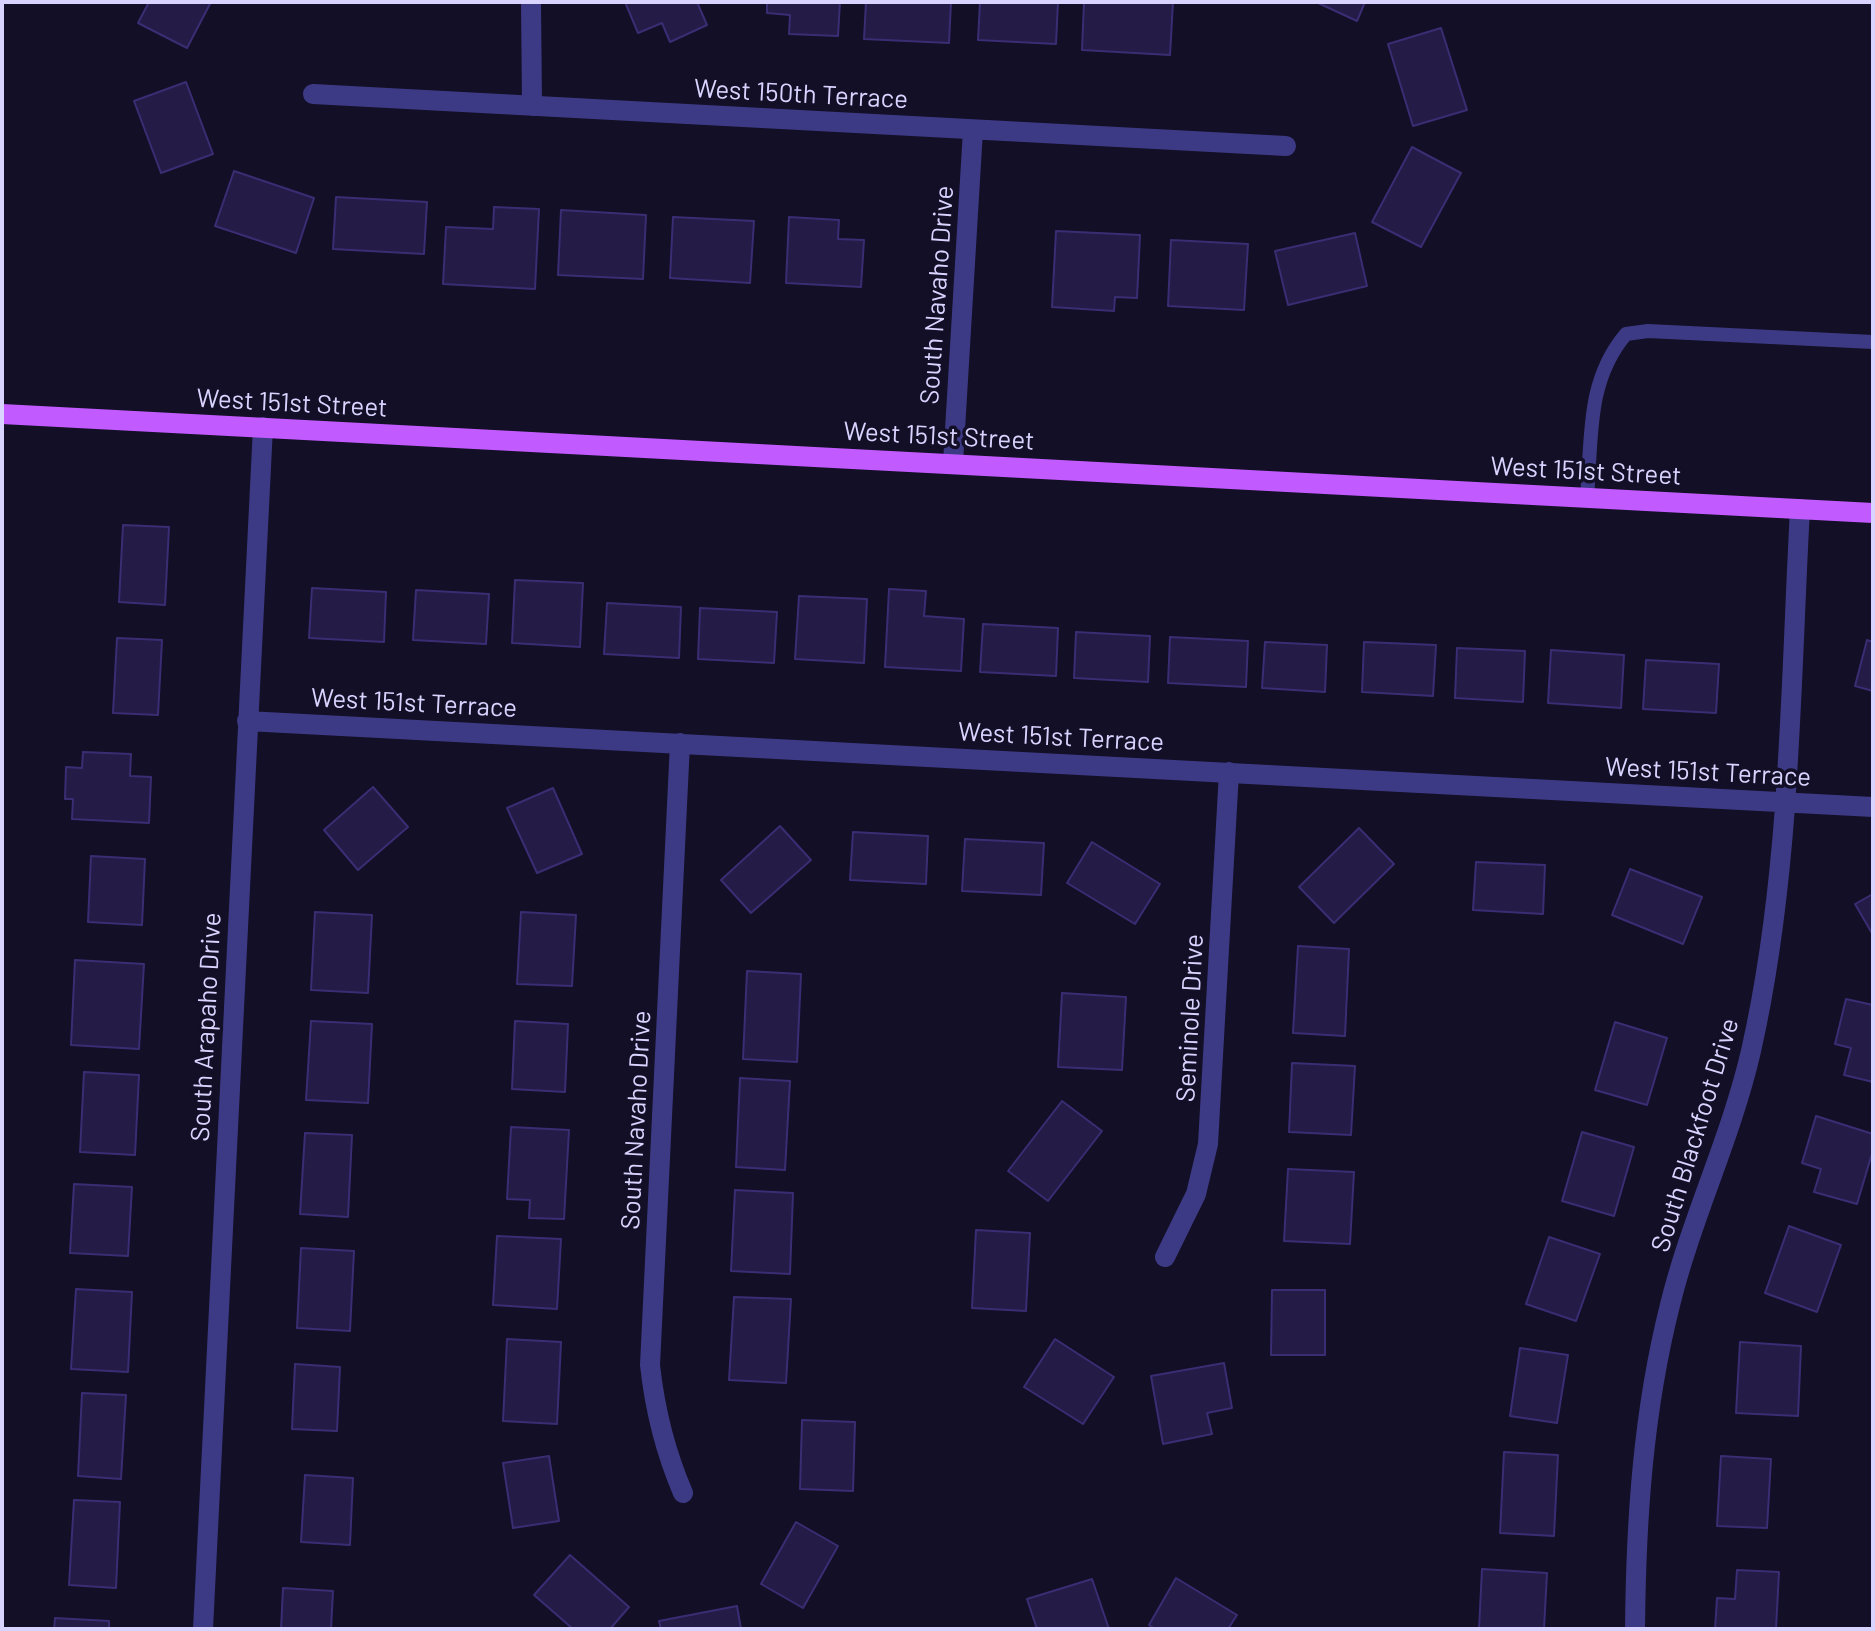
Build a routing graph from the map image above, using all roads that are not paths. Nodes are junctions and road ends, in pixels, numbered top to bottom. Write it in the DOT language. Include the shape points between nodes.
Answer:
graph roads {
  1 [pos="531,2"];
  2 [pos="313,94"];
  3 [pos="532,106"];
  4 [pos="973,130"];
  5 [pos="1286,146"];
  6 [pos="1873,342"];
  7 [pos="2,414"];
  8 [pos="263,427"];
  9 [pos="953,463"];
  10 [pos="1587,497"];
  11 [pos="1800,509"];
  12 [pos="1873,513"];
  13 [pos="247,721"];
  14 [pos="680,743"];
  15 [pos="1229,772"];
  16 [pos="1784,802"];
  17 [pos="1873,807"];
  18 [pos="1165,1257"];
  19 [pos="683,1493"];
  20 [pos="203,1629"];
  21 [pos="1635,1629"];
  1 -- 3 [label="street"];
  2 -- 3 [label="street, West 150th Terrace"];
  3 -- 4 [label="street, West 150th Terrace"];
  4 -- 5 [label="street, West 150th Terrace"];
  4 -- 9 [label="street, South Navaho Drive"];
  6 -- 10 [label="lane" via="1626,334 1609,353 1598,379"];
  7 -- 8 [label="main road, West 151st Street"];
  8 -- 9 [label="main road, West 151st Street"];
  8 -- 13 [label="street, South Arapaho Drive"];
  9 -- 10 [label="main road, West 151st Street"];
  10 -- 11 [label="main road, West 151st Street"];
  11 -- 12 [label="main road, West 151st Street"];
  11 -- 16 [label="street, South Blackfoot Drive"];
  13 -- 14 [label="street, West 151st Terrace"];
  13 -- 20 [label="street, South Arapaho Drive"];
  14 -- 15 [label="street, West 151st Terrace"];
  14 -- 19 [label="street, South Navaho Drive" via="650,1365 666,1454"];
  15 -- 16 [label="street, West 151st Terrace"];
  15 -- 18 [label="street, Seminole Drive" via="1208,1144 1196,1194"];
  16 -- 17 [label="street, West 151st Terrace"];
  16 -- 21 [label="street, South Blackfoot Drive" via="1772,939 1751,1051 1670,1302 1648,1406 1636,1516"];
}
